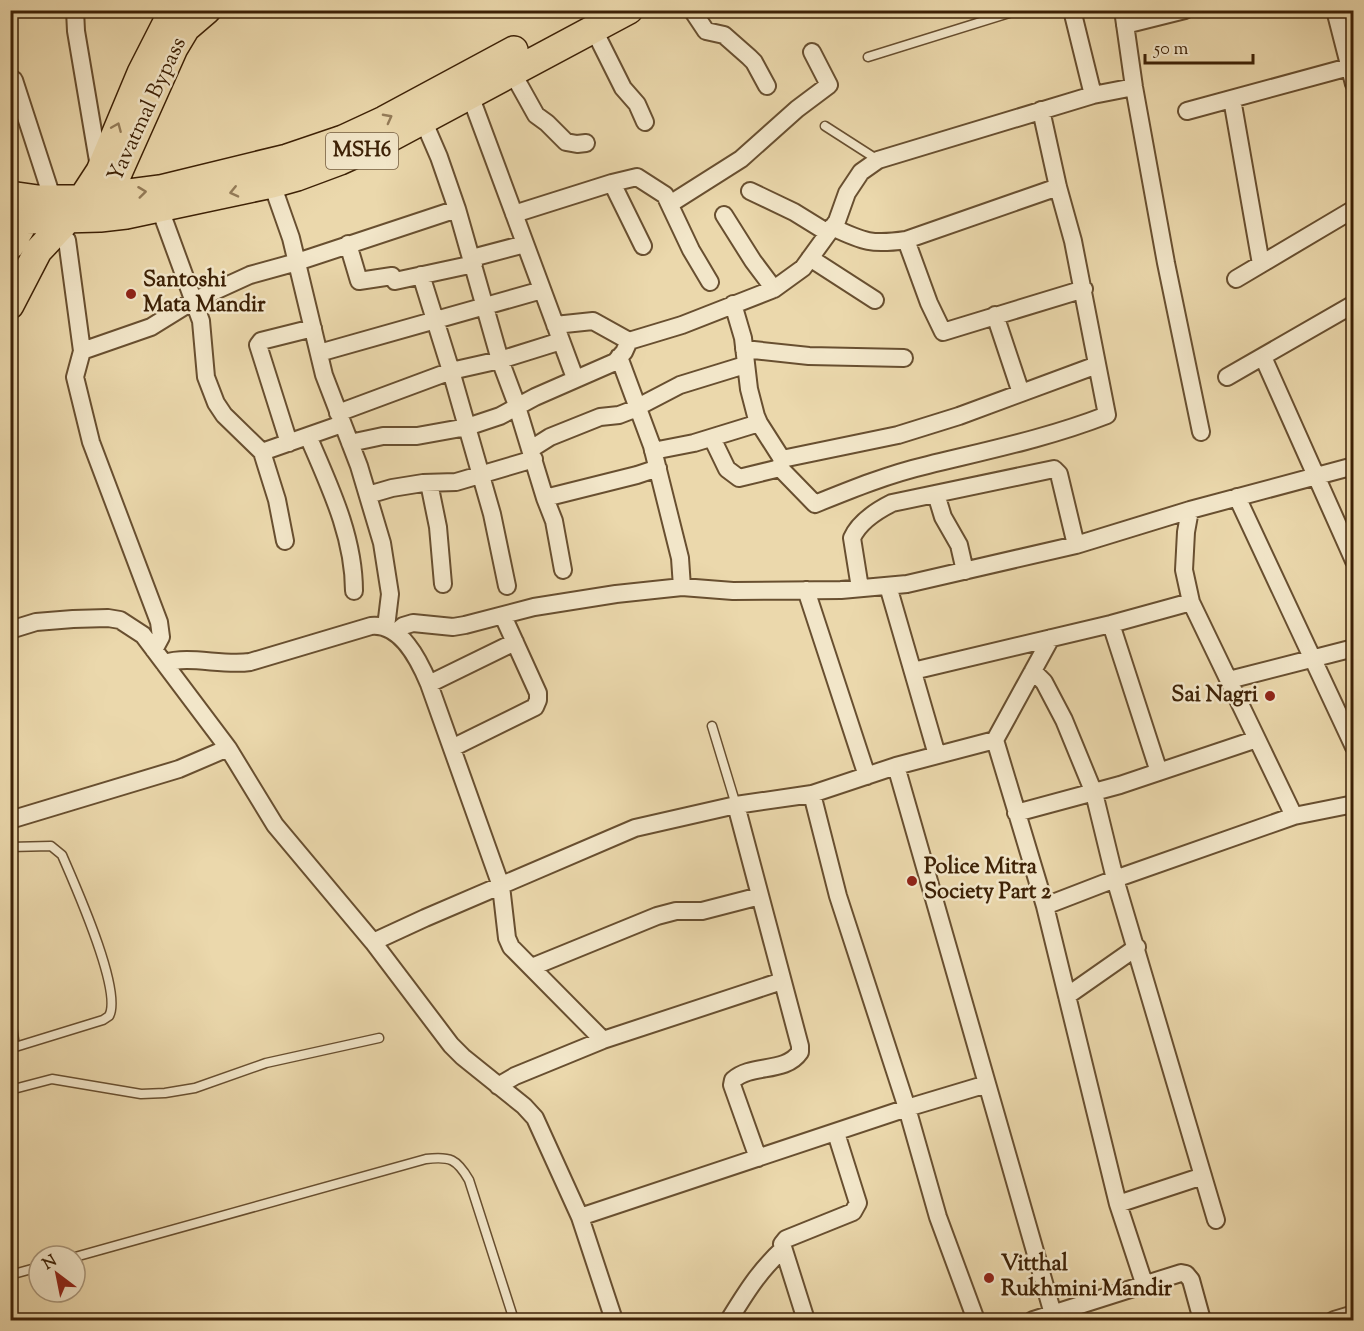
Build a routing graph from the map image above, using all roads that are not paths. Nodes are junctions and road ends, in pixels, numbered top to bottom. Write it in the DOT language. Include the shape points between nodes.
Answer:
graph roads {
  1 [pos="75,10"];
  2 [pos="177,10"];
  3 [pos="207,10"];
  4 [pos="629,10"];
  5 [pos="692,10"];
  6 [pos="1019,10"];
  7 [pos="1072,10"];
  8 [pos="1185,10"];
  9 [pos="1335,10"];
  10 [pos="1124,18"];
  11 [pos="591,19"];
  12 [pos="812,52"];
  13 [pos="867,57"];
  14 [pos="1349,67"];
  15 [pos="512,72"];
  16 [pos="14,80"];
  17 [pos="1353,84"];
  18 [pos="467,86"];
  19 [pos="767,86"];
  20 [pos="1134,87"];
  21 [pos="1093,95"];
  22 [pos="1232,99"];
  23 [pos="1041,110"];
  24 [pos="1187,111"];
  25 [pos="423,120"];
  26 [pos="645,122"];
  27 [pos="825,126"];
  28 [pos="586,143"];
  29 [pos="878,160"];
  30 [pos="612,183"];
  31 [pos="272,184"];
  32 [pos="1058,187"];
  33 [pos="750,191"];
  34 [pos="10,195"];
  35 [pos="89,203"];
  36 [pos="670,204"];
  37 [pos="31,207"];
  38 [pos="160,209"];
  39 [pos="457,209"];
  40 [pos="1353,209"];
  41 [pos="514,214"];
  42 [pos="724,215"];
  43 [pos="830,230"];
  44 [pos="906,240"];
  45 [pos="348,244"];
  46 [pos="525,244"];
  47 [pos="10,246"];
  48 [pos="643,246"];
  49 [pos="810,258"];
  50 [pos="473,261"];
  51 [pos="297,262"];
  52 [pos="1261,264"];
  53 [pos="421,275"];
  54 [pos="1236,279"];
  55 [pos="710,282"];
  56 [pos="774,289"];
  57 [pos="1084,289"];
  58 [pos="542,290"];
  59 [pos="875,300"];
  60 [pos="193,301"];
  61 [pos="733,304"];
  62 [pos="1353,304"];
  63 [pos="10,305"];
  64 [pos="485,306"];
  65 [pos="995,315"];
  66 [pos="435,320"];
  67 [pos="313,328"];
  68 [pos="558,333"];
  69 [pos="629,341"];
  70 [pos="82,351"];
  71 [pos="319,353"];
  72 [pos="619,357"];
  73 [pos="744,357"];
  74 [pos="1263,357"];
  75 [pos="904,358"];
  76 [pos="500,360"];
  77 [pos="1097,366"];
  78 [pos="451,371"];
  79 [pos="1227,377"];
  80 [pos="575,378"];
  81 [pos="1021,393"];
  82 [pos="518,407"];
  83 [pos="638,407"];
  84 [pos="340,419"];
  85 [pos="759,423"];
  86 [pos="467,428"];
  87 [pos="1201,432"];
  88 [pos="308,436"];
  89 [pos="712,438"];
  90 [pos="289,442"];
  91 [pos="350,443"];
  92 [pos="653,451"];
  93 [pos="262,452"];
  94 [pos="532,454"];
  95 [pos="781,463"];
  96 [pos="1353,466"];
  97 [pos="658,468"];
  98 [pos="481,476"];
  99 [pos="1316,476"];
  100 [pos="429,483"];
  101 [pos="936,494"];
  102 [pos="368,495"];
  103 [pos="1237,497"];
  104 [pos="545,498"];
  105 [pos="1190,510"];
  106 [pos="285,541"];
  107 [pos="1076,545"];
  108 [pos="1353,561"];
  109 [pos="562,570"];
  110 [pos="965,572"];
  111 [pos="443,584"];
  112 [pos="507,586"];
  113 [pos="888,586"];
  114 [pos="682,587"];
  115 [pos="860,588"];
  116 [pos="806,590"];
  117 [pos="354,591"];
  118 [pos="1191,602"];
  119 [pos="503,616"];
  120 [pos="1111,624"];
  121 [pos="391,629"];
  122 [pos="10,630"];
  123 [pos="1051,638"];
  124 [pos="515,642"];
  125 [pos="1353,648"];
  126 [pos="159,657"];
  127 [pos="1312,660"];
  128 [pos="913,671"];
  129 [pos="1033,671"];
  130 [pos="1229,680"];
  131 [pos="429,684"];
  132 [pos="712,726"];
  133 [pos="1257,739"];
  134 [pos="995,740"];
  135 [pos="1353,747"];
  136 [pos="228,748"];
  137 [pos="452,748"];
  138 [pos="937,755"];
  139 [pos="896,766"];
  140 [pos="1159,772"];
  141 [pos="867,776"];
  142 [pos="1094,793"];
  143 [pos="812,794"];
  144 [pos="1353,804"];
  145 [pos="736,805"];
  146 [pos="1016,813"];
  147 [pos="1294,816"];
  148 [pos="10,820"];
  149 [pos="10,847"];
  150 [pos="1115,879"];
  151 [pos="501,886"];
  152 [pos="760,896"];
  153 [pos="1045,906"];
  154 [pos="373,942"];
  155 [pos="1137,947"];
  156 [pos="532,967"];
  157 [pos="782,981"];
  158 [pos="1067,996"];
  159 [pos="10,1011"];
  160 [pos="379,1038"];
  161 [pos="603,1040"];
  162 [pos="11,1048"];
  163 [pos="987,1084"];
  164 [pos="498,1086"];
  165 [pos="10,1090"];
  166 [pos="907,1108"];
  167 [pos="836,1133"];
  168 [pos="758,1158"];
  169 [pos="1203,1176"];
  170 [pos="1118,1204"];
  171 [pos="580,1217"];
  172 [pos="1216,1220"];
  173 [pos="782,1250"];
  174 [pos="87,1254"];
  175 [pos="27,1270"];
  176 [pos="10,1275"];
  177 [pos="1145,1286"];
  178 [pos="1053,1314"];
  179 [pos="1353,1314"];
  180 [pos="514,1320"];
  181 [pos="614,1320"];
  182 [pos="729,1320"];
  183 [pos="806,1320"];
  184 [pos="976,1320"];
  185 [pos="1033,1320"];
  186 [pos="1202,1320"];
  187 [pos="1334,1320"];
  1 -- 35 [label="street"];
  35 -- 2 [label="main road, Yavatmal Bypass, one-way" via="141,73"];
  3 -- 35 [label="main road, Yavatmal Bypass" via="186,28"];
  4 -- 11 [label="main road, MSH6"];
  5 -- 19 [label="street" via="706,31 724,35 754,62"];
  6 -- 13 [label="lane"];
  7 -- 21 [label="street"];
  8 -- 10 [label="street"];
  9 -- 14 [label="street"];
  10 -- 20 [label="street"];
  11 -- 15 [label="main road, MSH6"];
  11 -- 18 [label="main road, MSH6"];
  11 -- 26 [label="street" via="623,88"];
  12 -- 36 [label="street" via="829,85 741,159"];
  14 -- 17 [label="street"];
  14 -- 22 [label="street"];
  15 -- 18 [label="main road, MSH6"];
  15 -- 28 [label="street" via="536,115 566,142"];
  16 -- 37 [label="street"];
  18 -- 25 [label="main road, MSH6"];
  35 -- 18 [label="main road, MSH6, one-way" via="286,158 343,139"];
  18 -- 41 [label="street"];
  20 -- 21 [label="street"];
  20 -- 87 [label="street"];
  21 -- 23 [label="street"];
  22 -- 24 [label="street"];
  22 -- 52 [label="street"];
  23 -- 29 [label="street"];
  23 -- 32 [label="street"];
  25 -- 31 [label="main road, MSH6" via="340,161"];
  25 -- 39 [label="street"];
  27 -- 29 [label="lane"];
  29 -- 43 [label="street" via="861,172"];
  30 -- 36 [label="street" via="637,177 665,195"];
  30 -- 41 [label="street"];
  30 -- 48 [label="street"];
  31 -- 38 [label="main road, MSH6, one-way"];
  31 -- 51 [label="street"];
  32 -- 44 [label="street"];
  32 -- 57 [label="street"];
  33 -- 43 [label="street"];
  34 -- 37 [label="main road, MSH6"];
  35 -- 37 [label="main road, MSH6"];
  35 -- 37 [label="main road" via="62,187"];
  35 -- 38 [label="main road, MSH6"];
  35 -- 63 [label="main road" via="42,246"];
  35 -- 70 [label="street"];
  36 -- 55 [label="street"];
  37 -- 47 [label="main road"];
  38 -- 60 [label="street"];
  39 -- 45 [label="street"];
  39 -- 50 [label="street"];
  40 -- 52 [label="street"];
  41 -- 46 [label="street"];
  42 -- 56 [label="street"];
  43 -- 44 [label="street" via="880,244"];
  43 -- 49 [label="street"];
  44 -- 65 [label="street" via="943,332"];
  45 -- 51 [label="street"];
  45 -- 53 [label="street" via="359,280 392,276 395,281"];
  46 -- 50 [label="street"];
  46 -- 58 [label="street"];
  49 -- 56 [label="street" via="803,268"];
  49 -- 59 [label="street"];
  50 -- 53 [label="street"];
  50 -- 64 [label="street"];
  51 -- 60 [label="street" via="250,275"];
  51 -- 67 [label="street"];
  52 -- 54 [label="street"];
  53 -- 66 [label="street"];
  56 -- 61 [label="street"];
  57 -- 65 [label="street"];
  57 -- 77 [label="street"];
  58 -- 64 [label="street"];
  58 -- 68 [label="street"];
  60 -- 70 [label="street" via="151,327"];
  60 -- 93 [label="street" via="203,331 206,377 216,403"];
  61 -- 69 [label="street"];
  61 -- 73 [label="street"];
  62 -- 74 [label="street"];
  64 -- 66 [label="street"];
  64 -- 76 [label="street"];
  65 -- 81 [label="street"];
  66 -- 71 [label="street"];
  66 -- 78 [label="street"];
  67 -- 71 [label="street"];
  67 -- 90 [label="street" via="258,345"];
  68 -- 69 [label="street" via="593,321"];
  68 -- 76 [label="street"];
  68 -- 80 [label="street"];
  69 -- 72 [label="street"];
  70 -- 126 [label="street" via="75,377 91,442 159,622"];
  71 -- 84 [label="street"];
  72 -- 80 [label="street"];
  72 -- 83 [label="street"];
  73 -- 75 [label="street"];
  73 -- 83 [label="street"];
  73 -- 85 [label="street"];
  74 -- 79 [label="street"];
  74 -- 99 [label="street"];
  76 -- 78 [label="street"];
  76 -- 82 [label="street"];
  77 -- 81 [label="street"];
  77 -- 95 [label="street" via="1107,415 1076,428 926,465 814,504"];
  78 -- 84 [label="street"];
  78 -- 86 [label="street"];
  80 -- 82 [label="street"];
  81 -- 95 [label="street" via="898,435"];
  82 -- 86 [label="street"];
  82 -- 94 [label="street"];
  83 -- 92 [label="street"];
  83 -- 94 [label="street" via="550,437"];
  84 -- 88 [label="street"];
  84 -- 91 [label="street"];
  85 -- 89 [label="street"];
  85 -- 95 [label="street"];
  86 -- 91 [label="street"];
  86 -- 98 [label="street"];
  88 -- 90 [label="street"];
  88 -- 117 [label="street" via="345,532"];
  89 -- 92 [label="street"];
  89 -- 95 [label="street" via="727,469 739,478"];
  90 -- 93 [label="street"];
  91 -- 102 [label="street"];
  92 -- 97 [label="street"];
  93 -- 106 [label="street"];
  94 -- 98 [label="street"];
  94 -- 104 [label="street"];
  96 -- 99 [label="street"];
  97 -- 104 [label="street"];
  97 -- 114 [label="street" via="680,558"];
  98 -- 100 [label="street"];
  98 -- 112 [label="street"];
  99 -- 103 [label="street"];
  99 -- 108 [label="street"];
  100 -- 102 [label="street"];
  100 -- 111 [label="street"];
  101 -- 107 [label="street" via="1056,470"];
  101 -- 110 [label="street" via="943,517 959,544"];
  101 -- 115 [label="street" via="892,503 856,530 852,548"];
  102 -- 121 [label="street" via="382,543"];
  103 -- 105 [label="street"];
  103 -- 127 [label="street"];
  104 -- 109 [label="street" via="554,521"];
  105 -- 107 [label="street"];
  105 -- 118 [label="street" via="1185,570"];
  107 -- 110 [label="street"];
  110 -- 113 [label="street"];
  113 -- 115 [label="street"];
  113 -- 128 [label="street"];
  114 -- 116 [label="street"];
  114 -- 119 [label="street" via="550,604"];
  115 -- 116 [label="street"];
  116 -- 141 [label="street"];
  118 -- 120 [label="street"];
  118 -- 130 [label="street"];
  119 -- 121 [label="street" via="465,626 413,623"];
  119 -- 124 [label="street"];
  120 -- 123 [label="street"];
  120 -- 140 [label="street"];
  121 -- 126 [label="street" via="371,626 250,662"];
  121 -- 131 [label="street" via="418,662"];
  122 -- 126 [label="street" via="36,622 120,620 142,635"];
  123 -- 128 [label="street"];
  123 -- 129 [label="street"];
  124 -- 131 [label="street"];
  124 -- 137 [label="street" via="538,693 535,707"];
  125 -- 127 [label="street"];
  126 -- 136 [label="street"];
  127 -- 130 [label="street"];
  127 -- 135 [label="street"];
  128 -- 138 [label="street"];
  129 -- 134 [label="street"];
  129 -- 142 [label="street" via="1044,682 1060,712"];
  130 -- 133 [label="street"];
  131 -- 137 [label="street"];
  132 -- 145 [label="lane"];
  133 -- 140 [label="street"];
  133 -- 147 [label="street"];
  134 -- 138 [label="street"];
  134 -- 146 [label="street"];
  136 -- 148 [label="street" via="179,769"];
  136 -- 154 [label="street" via="275,825"];
  137 -- 151 [label="street"];
  138 -- 139 [label="street"];
  139 -- 141 [label="street"];
  139 -- 163 [label="street"];
  140 -- 142 [label="street"];
  141 -- 143 [label="street"];
  142 -- 146 [label="street"];
  142 -- 150 [label="street"];
  143 -- 145 [label="street"];
  143 -- 166 [label="street" via="838,896"];
  144 -- 147 [label="street"];
  145 -- 151 [label="street" via="635,828"];
  145 -- 152 [label="street"];
  146 -- 153 [label="street"];
  147 -- 150 [label="street"];
  149 -- 162 [label="lane" via="51,846 62,855 96,935 112,1004 109,1016 103,1020"];
  150 -- 153 [label="street"];
  150 -- 155 [label="street"];
  151 -- 154 [label="street"];
  151 -- 156 [label="street" via="507,938 515,952"];
  152 -- 156 [label="street" via="702,911 657,916"];
  152 -- 157 [label="street"];
  153 -- 158 [label="street"];
  154 -- 164 [label="street" via="451,1045"];
  155 -- 158 [label="street"];
  155 -- 169 [label="street"];
  156 -- 161 [label="street"];
  157 -- 161 [label="street"];
  157 -- 168 [label="street" via="800,1052 790,1063 743,1074 732,1085"];
  158 -- 170 [label="street"];
  159 -- 162 [label="lane" via="14,1040"];
  160 -- 165 [label="lane" via="165,1093 141,1094 52,1079"];
  161 -- 164 [label="street"];
  163 -- 166 [label="street"];
  163 -- 178 [label="street"];
  164 -- 171 [label="street" via="534,1118"];
  166 -- 167 [label="street"];
  166 -- 184 [label="street" via="938,1217"];
  167 -- 168 [label="street"];
  167 -- 173 [label="street" via="857,1208 786,1239"];
  168 -- 171 [label="street"];
  169 -- 170 [label="street"];
  169 -- 172 [label="street"];
  170 -- 177 [label="street"];
  171 -- 181 [label="street"];
  173 -- 182 [label="street" via="755,1278"];
  173 -- 183 [label="street"];
  174 -- 180 [label="lane" via="440,1157 461,1166 469,1180"];
  175 -- 176 [label="lane"];
  177 -- 178 [label="street"];
  177 -- 186 [label="street" via="1186,1274"];
  178 -- 185 [label="street"];
  179 -- 187 [label="street"];
}
